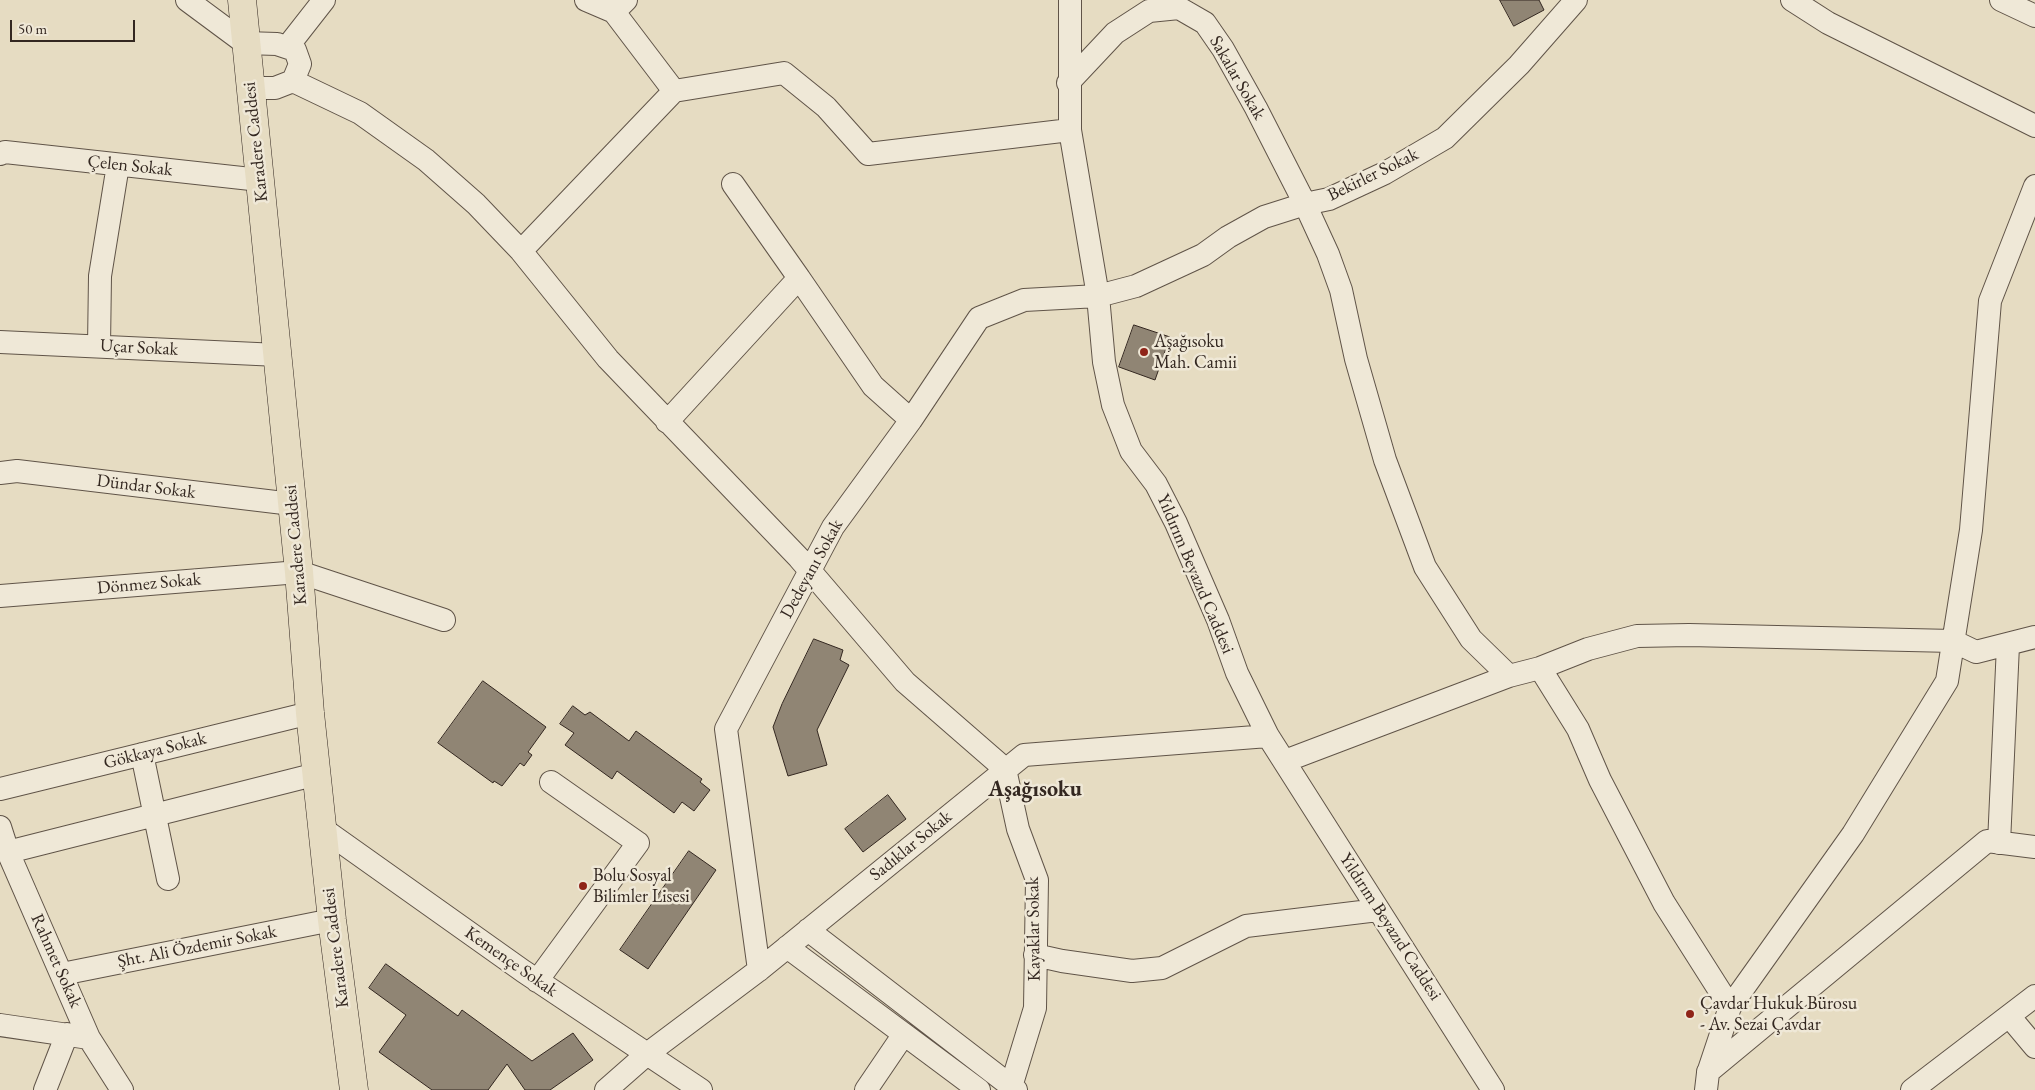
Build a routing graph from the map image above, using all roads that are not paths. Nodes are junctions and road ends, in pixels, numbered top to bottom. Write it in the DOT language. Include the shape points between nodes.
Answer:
graph roads {
  1 [pos="187,0"];
  2 [pos="242,0"];
  3 [pos="324,0"];
  4 [pos="586,0"];
  5 [pos="1070,0"];
  6 [pos="1576,0"];
  7 [pos="1792,0"];
  8 [pos="2001,0"];
  9 [pos="620,6"];
  10 [pos="2035,16"];
  11 [pos="245,43"];
  12 [pos="288,46"];
  13 [pos="293,81"];
  14 [pos="1068,83"];
  15 [pos="252,88"];
  16 [pos="674,91"];
  17 [pos="2035,126"];
  18 [pos="1070,130"];
  19 [pos="0,154"];
  20 [pos="118,164"];
  21 [pos="260,180"];
  22 [pos="732,184"];
  23 [pos="2035,186"];
  24 [pos="1305,204"];
  25 [pos="521,251"];
  26 [pos="799,278"];
  27 [pos="1098,296"];
  28 [pos="0,342"];
  29 [pos="99,346"];
  30 [pos="278,355"];
  31 [pos="911,420"];
  32 [pos="668,422"];
  33 [pos="0,473"];
  34 [pos="292,504"];
  35 [pos="810,571"];
  36 [pos="299,572"];
  37 [pos="0,596"];
  38 [pos="444,620"];
  39 [pos="2035,637"];
  40 [pos="1953,641"];
  41 [pos="2008,645"];
  42 [pos="1540,668"];
  43 [pos="1509,676"];
  44 [pos="310,714"];
  45 [pos="1268,736"];
  46 [pos="142,754"];
  47 [pos="1285,761"];
  48 [pos="1005,769"];
  49 [pos="317,774"];
  50 [pos="551,782"];
  51 [pos="0,789"];
  52 [pos="155,815"];
  53 [pos="0,827"];
  54 [pos="323,829"];
  55 [pos="1998,844"];
  56 [pos="2035,847"];
  57 [pos="8,852"];
  58 [pos="168,879"];
  59 [pos="1378,910"];
  60 [pos="332,920"];
  61 [pos="808,930"];
  62 [pos="787,947"];
  63 [pos="1035,955"];
  64 [pos="759,970"];
  65 [pos="62,974"];
  66 [pos="537,981"];
  67 [pos="2035,996"];
  68 [pos="1730,1007"];
  69 [pos="2009,1016"];
  70 [pos="0,1025"];
  71 [pos="67,1034"];
  72 [pos="904,1034"];
  73 [pos="89,1038"];
  74 [pos="2035,1047"];
  75 [pos="647,1054"];
  76 [pos="1707,1082"];
  77 [pos="1012,1089"];
  78 [pos="45,1090"];
  79 [pos="122,1090"];
  80 [pos="354,1090"];
  81 [pos="606,1090"];
  82 [pos="701,1090"];
  83 [pos="866,1090"];
  84 [pos="979,1090"];
  85 [pos="1493,1090"];
  86 [pos="1693,1090"];
  87 [pos="1912,1090"];
  1 -- 11 [label="street"];
  2 -- 11 [label="main road, Karadere Caddesi"];
  3 -- 12 [label="street"];
  4 -- 9 [label="street"];
  5 -- 14 [label="street, Yıldırım Beyazıd Caddesi"];
  6 -- 24 [label="street, Bekirler Sokak" via="1519,65 1445,138 1385,173 1329,199"];
  7 -- 17 [label="street" via="1828,23"];
  8 -- 10 [label="street"];
  9 -- 16 [label="street"];
  11 -- 12 [label="street"];
  11 -- 15 [label="main road, Karadere Caddesi"];
  12 -- 13 [label="street" via="295,50 300,64"];
  13 -- 15 [label="street" via="275,88"];
  13 -- 25 [label="street" via="360,113 426,160 476,204"];
  14 -- 18 [label="street, Yıldırım Beyazıd Caddesi"];
  14 -- 24 [label="street, Sakalar Sokak" via="1115,33 1150,12 1179,8 1205,23 1223,49"];
  15 -- 21 [label="main road, Karadere Caddesi"];
  16 -- 18 [label="street" via="784,73 826,107 868,154"];
  16 -- 25 [label="street"];
  18 -- 27 [label="street, Yıldırım Beyazıd Caddesi"];
  19 -- 20 [label="street, Çelen Sokak"];
  20 -- 21 [label="street, Çelen Sokak"];
  20 -- 29 [label="street" via="100,276"];
  21 -- 30 [label="main road, Karadere Caddesi"];
  22 -- 26 [label="street"];
  23 -- 40 [label="street" via="1990,301 1970,530"];
  24 -- 27 [label="street, Bekirler Sokak" via="1264,217 1228,237 1203,256 1161,275 1136,286"];
  24 -- 43 [label="street, Sakalar Sokak" via="1341,290 1356,359 1385,460 1425,567 1471,638"];
  25 -- 32 [label="street" via="608,359"];
  26 -- 31 [label="street" via="873,386"];
  26 -- 32 [label="street"];
  27 -- 31 [label="street, Dedeyanı Sokak" via="1024,300 979,318"];
  27 -- 45 [label="street, Yıldırım Beyazıd Caddesi" via="1104,362 1113,405 1131,451 1156,484 1176,522 1237,674"];
  28 -- 29 [label="street, Uçar Sokak"];
  29 -- 30 [label="street, Uçar Sokak"];
  30 -- 34 [label="main road, Karadere Caddesi"];
  31 -- 35 [label="street, Dedeyanı Sokak" via="833,527"];
  32 -- 35 [label="street"];
  33 -- 34 [label="street, Dündar Sokak" via="17,471"];
  34 -- 36 [label="main road, Karadere Caddesi"];
  35 -- 48 [label="street" via="905,682"];
  35 -- 64 [label="street, Dedeyanı Sokak" via="726,729"];
  36 -- 37 [label="street, Dönmez Sokak"];
  36 -- 38 [label="street"];
  36 -- 44 [label="main road, Karadere Caddesi"];
  39 -- 41 [label="street"];
  40 -- 41 [label="street" via="1976,652"];
  40 -- 42 [label="street" via="1637,636"];
  40 -- 68 [label="street" via="1947,681 1942,690 1853,834"];
  41 -- 55 [label="street"];
  42 -- 43 [label="street"];
  42 -- 68 [label="street" via="1578,729 1600,780 1664,903"];
  43 -- 47 [label="street"];
  44 -- 46 [label="street, Gökkaya Sokak"];
  44 -- 49 [label="main road, Karadere Caddesi"];
  45 -- 47 [label="street, Yıldırım Beyazıd Caddesi"];
  45 -- 48 [label="street, Sadıklar Sokak" via="1024,755"];
  46 -- 51 [label="street, Gökkaya Sokak"];
  46 -- 52 [label="street"];
  47 -- 59 [label="street, Yıldırım Beyazıd Caddesi"];
  48 -- 61 [label="street, Sadıklar Sokak"];
  48 -- 63 [label="street, Kayaklar Sokak" via="1018,829 1037,880"];
  49 -- 52 [label="street"];
  49 -- 54 [label="main road, Karadere Caddesi"];
  50 -- 66 [label="street" via="638,843 578,909"];
  52 -- 57 [label="street"];
  52 -- 58 [label="street"];
  53 -- 57 [label="street, Rahmet Sokak"];
  54 -- 60 [label="main road, Karadere Caddesi"];
  54 -- 66 [label="street, Kemençe Sokak"];
  55 -- 56 [label="street"];
  55 -- 76 [label="street" via="1987,841"];
  57 -- 65 [label="street, Rahmet Sokak"];
  59 -- 63 [label="street" via="1246,926 1162,968 1132,971"];
  59 -- 85 [label="street, Yıldırım Beyazıd Caddesi"];
  60 -- 65 [label="street, Şht. Ali Özdemir Sokak"];
  60 -- 80 [label="main road, Karadere Caddesi"];
  61 -- 62 [label="street, Sadıklar Sokak"];
  61 -- 77 [label="street"];
  62 -- 64 [label="street, Sadıklar Sokak"];
  62 -- 72 [label="street"];
  63 -- 77 [label="street, Kayaklar Sokak" via="1035,1008"];
  64 -- 75 [label="street, Sadıklar Sokak"];
  65 -- 73 [label="street, Rahmet Sokak"];
  66 -- 75 [label="street, Kemençe Sokak"];
  67 -- 69 [label="street"];
  68 -- 76 [label="street"];
  69 -- 74 [label="street"];
  69 -- 87 [label="street"];
  70 -- 71 [label="street"];
  71 -- 73 [label="street"];
  71 -- 78 [label="street"];
  72 -- 83 [label="street"];
  72 -- 84 [label="street"];
  73 -- 79 [label="street, Rahmet Sokak"];
  75 -- 81 [label="street, Sadıklar Sokak"];
  75 -- 82 [label="street, Kemençe Sokak"];
  76 -- 86 [label="street"];
}
